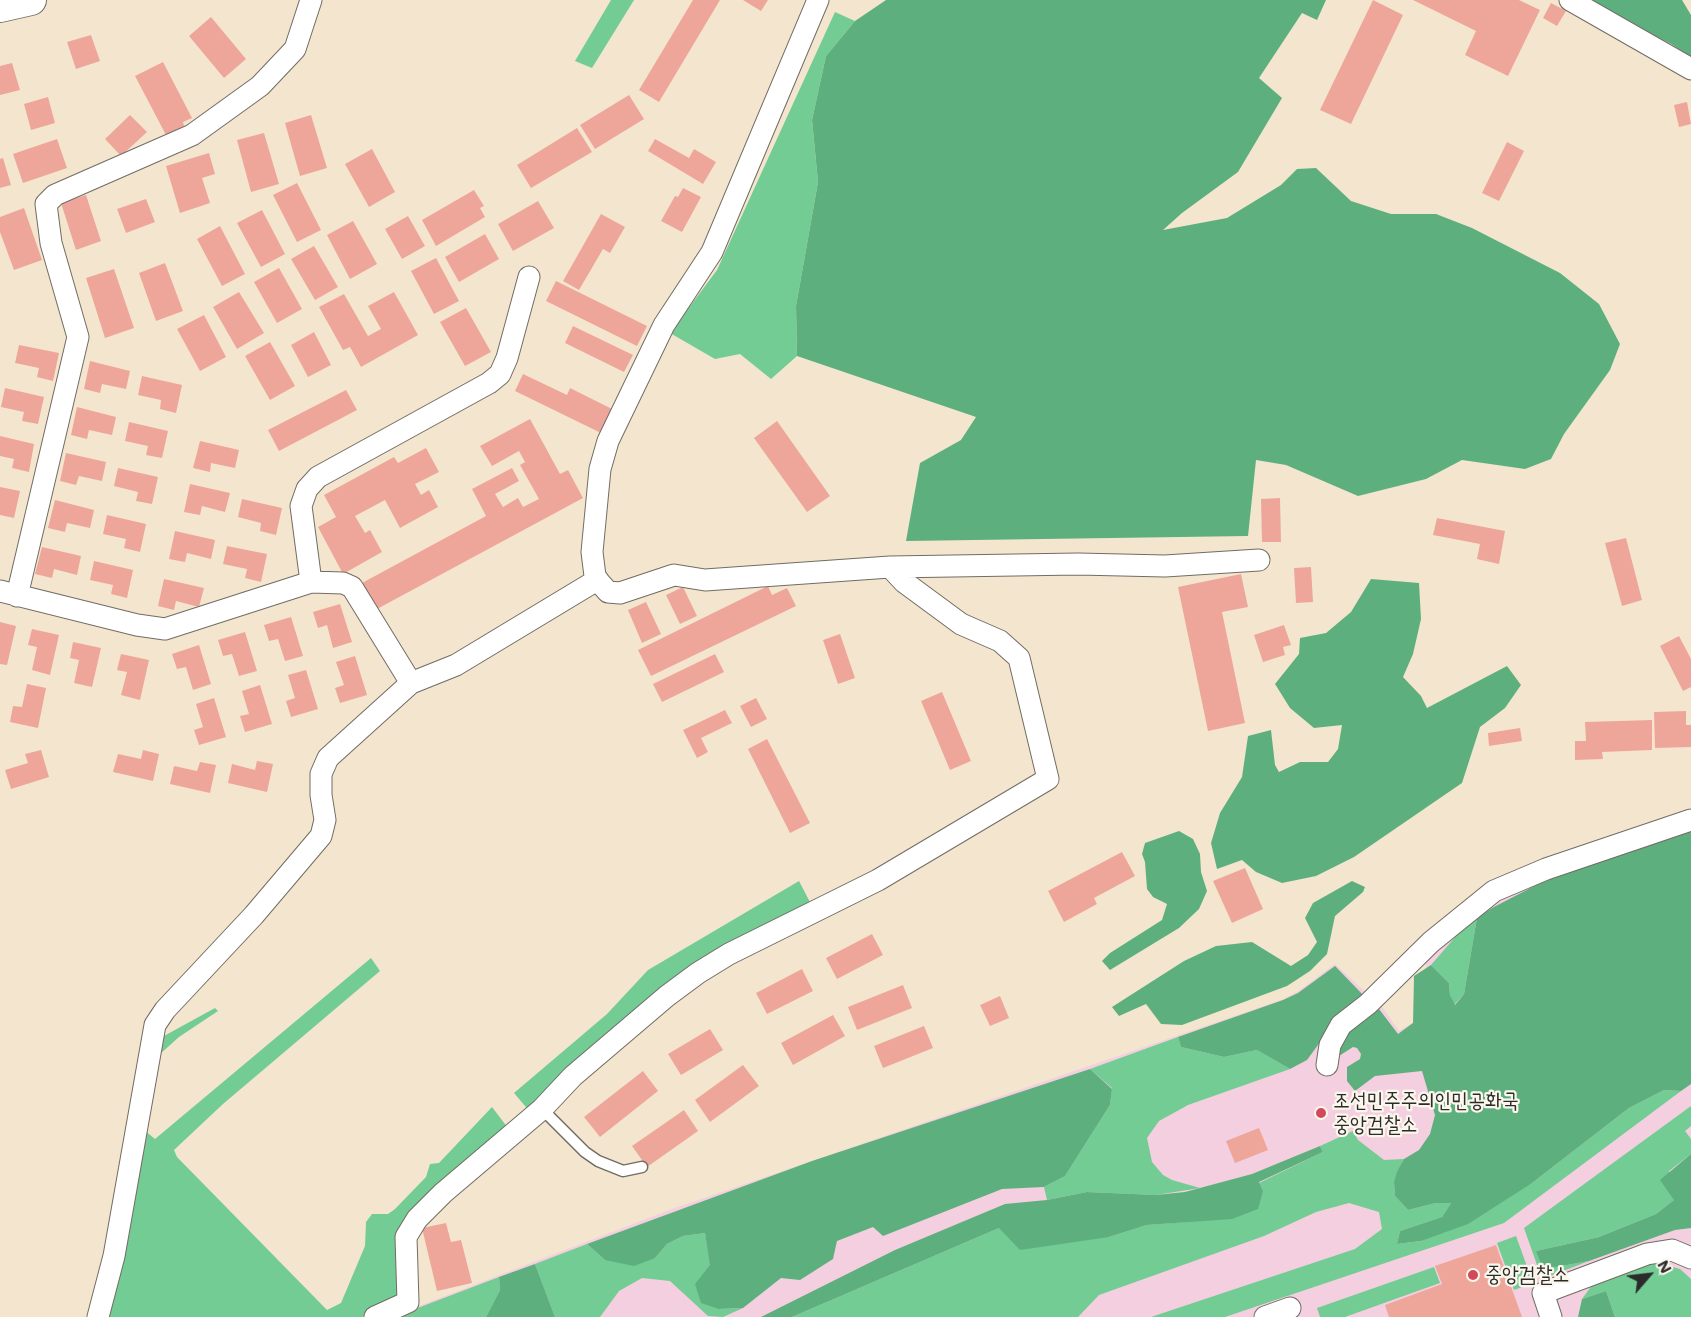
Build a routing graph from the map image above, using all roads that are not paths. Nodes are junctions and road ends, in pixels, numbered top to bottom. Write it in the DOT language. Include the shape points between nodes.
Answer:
graph roads {
  1 [pos="31,0"];
  2 [pos="311,0"];
  3 [pos="818,0"];
  4 [pos="1570,0"];
  5 [pos="0,7"];
  6 [pos="1691,69"];
  7 [pos="529,277"];
  8 [pos="1259,560"];
  9 [pos="890,567"];
  10 [pos="597,580"];
  11 [pos="311,582"];
  12 [pos="9,593"];
  13 [pos="411,683"];
  14 [pos="1691,820"];
  15 [pos="1327,1065"];
  16 [pos="542,1109"];
  17 [pos="642,1167"];
  18 [pos="1691,1258"];
  19 [pos="1290,1308"];
  20 [pos="98,1317"];
  21 [pos="375,1317"];
  22 [pos="1264,1317"];
  23 [pos="1551,1317"];
  1 -- 5 [label="street"];
  2 -- 12 [label="street" via="295,49 260,86 192,135 56,195 46,204 51,243 78,337"];
  3 -- 10 [label="street" via="712,252 664,325 608,441 600,469 592,552"];
  4 -- 6 [label="street"];
  7 -- 11 [label="street" via="500,374 318,477 307,489 302,506"];
  8 -- 9 [label="street" via="1165,566"];
  9 -- 10 [label="street" via="705,580 675,575 620,593 608,592"];
  9 -- 16 [label="street" via="961,624 1000,641 1019,658 1048,779 878,880 698,973 573,1077"];
  10 -- 13 [label="street" via="456,665"];
  11 -- 12 [label="street" via="165,629"];
  11 -- 13 [label="street" via="352,587"];
  13 -- 20 [label="street" via="328,758 321,774 325,820 321,836 155,1025 114,1256"];
  14 -- 15 [label="street" via="1546,869 1494,891 1431,942 1341,1025 1330,1045"];
  16 -- 17 [label="lane" via="598,1161 623,1171"];
  16 -- 21 [label="street" via="443,1193 410,1228 406,1237 408,1302"];
  18 -- 23 [label="street" via="1672,1250 1647,1254 1542,1293"];
  19 -- 22 [label="street"];
}
